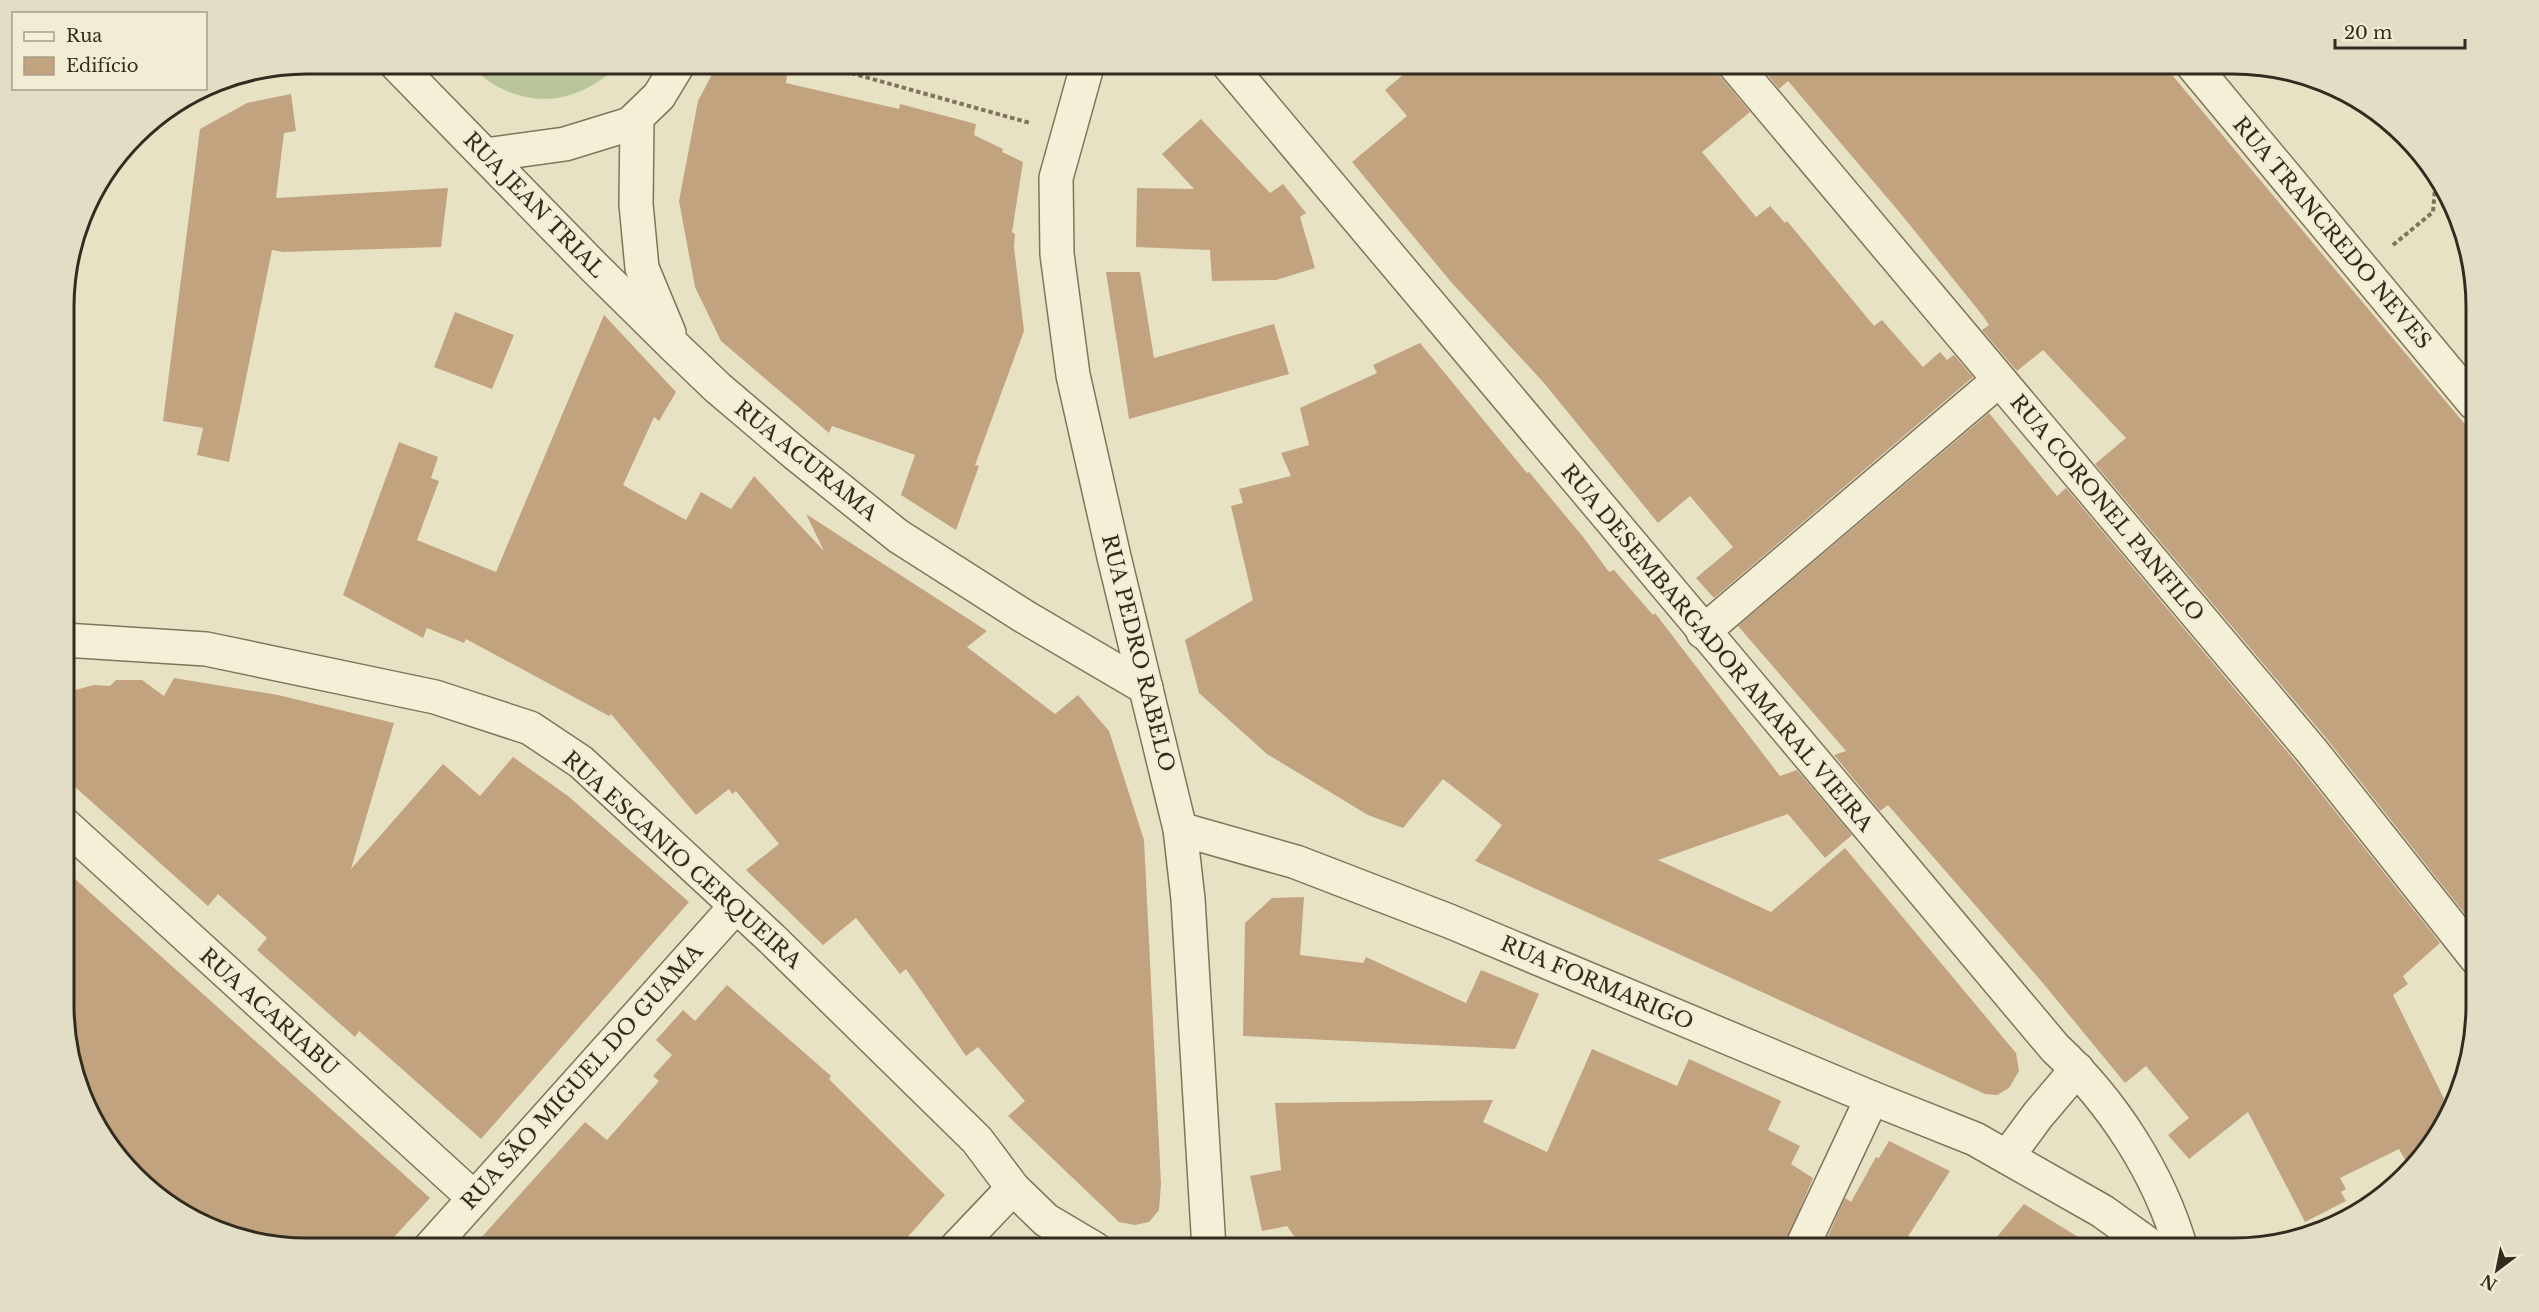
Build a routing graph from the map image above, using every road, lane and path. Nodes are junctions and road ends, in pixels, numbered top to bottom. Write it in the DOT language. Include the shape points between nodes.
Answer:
graph roads {
  1 [pos="406,74"];
  2 [pos="672,74"];
  3 [pos="854,74"];
  4 [pos="1085,74"];
  5 [pos="1236,74"];
  6 [pos="1742,74"];
  7 [pos="2200,74"];
  8 [pos="637,118"];
  9 [pos="1068,134"];
  10 [pos="485,155"];
  11 [pos="2435,191"];
  12 [pos="2362,270"];
  13 [pos="674,345"];
  14 [pos="1999,380"];
  15 [pos="2466,394"];
  16 [pos="1704,632"];
  17 [pos="74,641"];
  18 [pos="1146,688"];
  19 [pos="1180,829"];
  20 [pos="74,833"];
  21 [pos="736,906"];
  22 [pos="2466,945"];
  23 [pos="2078,1069"];
  24 [pos="1872,1098"];
  25 [pos="2007,1157"];
  26 [pos="1013,1188"];
  27 [pos="474,1198"];
  28 [pos="439,1238"];
  29 [pos="965,1238"];
  30 [pos="1076,1238"];
  31 [pos="1208,1238"];
  32 [pos="1806,1238"];
  33 [pos="2141,1238"];
  34 [pos="2178,1238"];
  1 -- 10 [label="street, RUA JEAN TRIAL"];
  2 -- 8 [label="street" via="659,96"];
  3 -- 9 [label="path"];
  4 -- 9 [label="street, RUA PEDRO RABELO"];
  5 -- 16 [label="street, RUA DESEMBARGADOR AMARAL VIEIRA"];
  6 -- 14 [label="street, RUA CORONEL PANFILO"];
  7 -- 12 [label="street, RUA TRANCREDO NEVES"];
  8 -- 10 [label="street" via="630,124 565,144"];
  8 -- 13 [label="street, RUA ACURAMA" via="636,204 642,268"];
  9 -- 18 [label="street, RUA PEDRO RABELO" via="1056,178 1057,254 1073,375"];
  10 -- 13 [label="street, RUA JEAN TRIAL"];
  11 -- 12 [label="path" via="2433,212"];
  12 -- 15 [label="street, RUA TRANCREDO NEVES"];
  13 -- 18 [label="street, RUA ACURAMA" via="718,388 897,536"];
  14 -- 16 [label="street"];
  14 -- 22 [label="street, RUA CORONEL PANFILO" via="2311,750"];
  16 -- 23 [label="street, RUA DESEMBARGADOR AMARAL VIEIRA" via="2055,1048"];
  17 -- 21 [label="street, RUA ESCANIO CERQUEIRA" via="206,649 435,697 530,728 581,762"];
  18 -- 19 [label="street, RUA PEDRO RABELO"];
  19 -- 24 [label="street, RUA FORMARIGO" via="1296,862 1449,921"];
  19 -- 31 [label="street, RUA PEDRO RABELO" via="1188,899"];
  20 -- 27 [label="street, RUA ACARIABU"];
  21 -- 26 [label="street, RUA ESCANIO CERQUEIRA" via="977,1140"];
  21 -- 27 [label="street, RUA SÃO MIGUEL DO GUAMA"];
  23 -- 25 [label="street"];
  23 -- 34 [label="street, RUA DESEMBARGADOR AMARAL VIEIRA" via="2142,1157 2170,1212"];
  24 -- 25 [label="street, RUA FORMARIGO" via="1975,1139"];
  24 -- 32 [label="street"];
  25 -- 33 [label="street, RUA FORMARIGO" via="2102,1211"];
  26 -- 29 [label="street"];
  26 -- 30 [label="street, RUA ESCANIO CERQUEIRA" via="1046,1220"];
  27 -- 28 [label="street, RUA SÃO MIGUEL DO GUAMA"];
}
